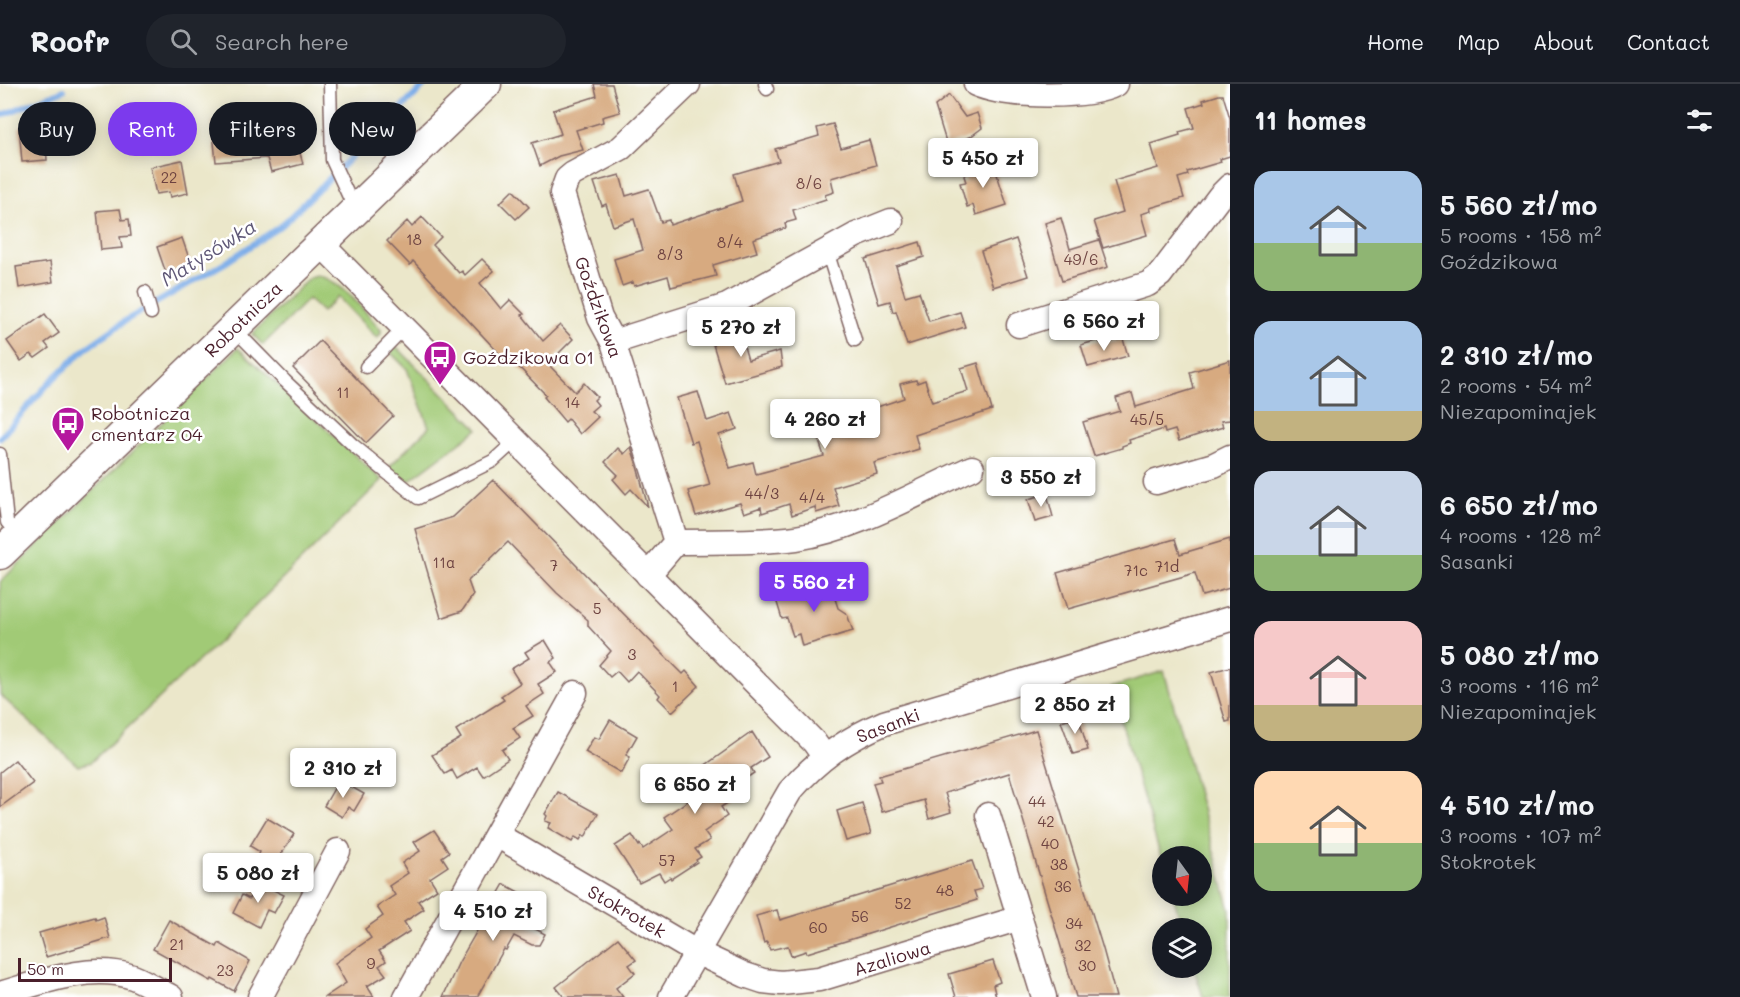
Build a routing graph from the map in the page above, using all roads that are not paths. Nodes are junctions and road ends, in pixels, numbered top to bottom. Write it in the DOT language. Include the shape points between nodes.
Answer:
graph roads {
  1 [pos="330,84"];
  2 [pos="486,84"];
  3 [pos="688,84"];
  4 [pos="976,84"];
  5 [pos="1116,84"];
  6 [pos="1230,186"];
  7 [pos="356,210"];
  8 [pos="891,221"];
  9 [pos="321,244"];
  10 [pos="827,251"];
  11 [pos="145,292"];
  12 [pos="151,313"];
  13 [pos="1019,325"];
  14 [pos="233,328"];
  15 [pos="404,328"];
  16 [pos="855,340"];
  17 [pos="613,342"];
  18 [pos="366,367"];
  19 [pos="515,441"];
  20 [pos="0,454"];
  21 [pos="1230,457"];
  22 [pos="972,468"];
  23 [pos="1156,482"];
  24 [pos="676,542"];
  25 [pos="9,545"];
  26 [pos="648,575"];
  27 [pos="1230,619"];
  28 [pos="574,693"];
  29 [pos="824,756"];
  30 [pos="988,815"];
  31 [pos="496,835"];
  32 [pos="338,851"];
  33 [pos="1020,918"];
  34 [pos="696,952"];
  35 [pos="0,994"];
  36 [pos="171,997"];
  37 [pos="260,997"];
  38 [pos="406,997"];
  39 [pos="671,997"];
  40 [pos="1044,997"];
  1 -- 7 [label="lane" via="332,160"];
  2 -- 7 [label="street, Robotnicza"];
  3 -- 17 [label="street, Goździkowa" via="629,141 573,174 564,186 563,201 600,318"];
  4 -- 5 [label="street" via="1002,92 1084,94"];
  6 -- 13 [label="street" via="1160,275 1148,284"];
  7 -- 9 [label="street, Robotnicza"];
  8 -- 10 [label="street"];
  9 -- 14 [label="street, Robotnicza"];
  9 -- 15 [label="street"];
  10 -- 16 [label="lane"];
  10 -- 17 [label="street" via="727,306"];
  11 -- 12 [label="lane"];
  14 -- 19 [label="lane" via="353,445 418,498 493,461"];
  14 -- 25 [label="street, Robotnicza"];
  15 -- 18 [label="lane"];
  15 -- 19 [label="street"];
  17 -- 24 [label="street, Goździkowa"];
  19 -- 26 [label="street"];
  20 -- 25 [label="lane"];
  21 -- 23 [label="street"];
  22 -- 24 [label="street" via="832,530 778,540"];
  24 -- 26 [label="street"];
  26 -- 29 [label="street"];
  27 -- 29 [label="street, Sasanki" via="884,723"];
  28 -- 31 [label="street"];
  29 -- 34 [label="street, Sasanki" via="790,791"];
  30 -- 33 [label="street"];
  31 -- 34 [label="street, Stokrotek"];
  31 -- 38 [label="street"];
  32 -- 37 [label="street"];
  33 -- 34 [label="street, Azaliowa" via="800,982 763,981"];
  33 -- 40 [label="street"];
  34 -- 39 [label="street, Sasanki"];
  35 -- 36 [label="street" via="59,978 112,972 135,978"];
}
